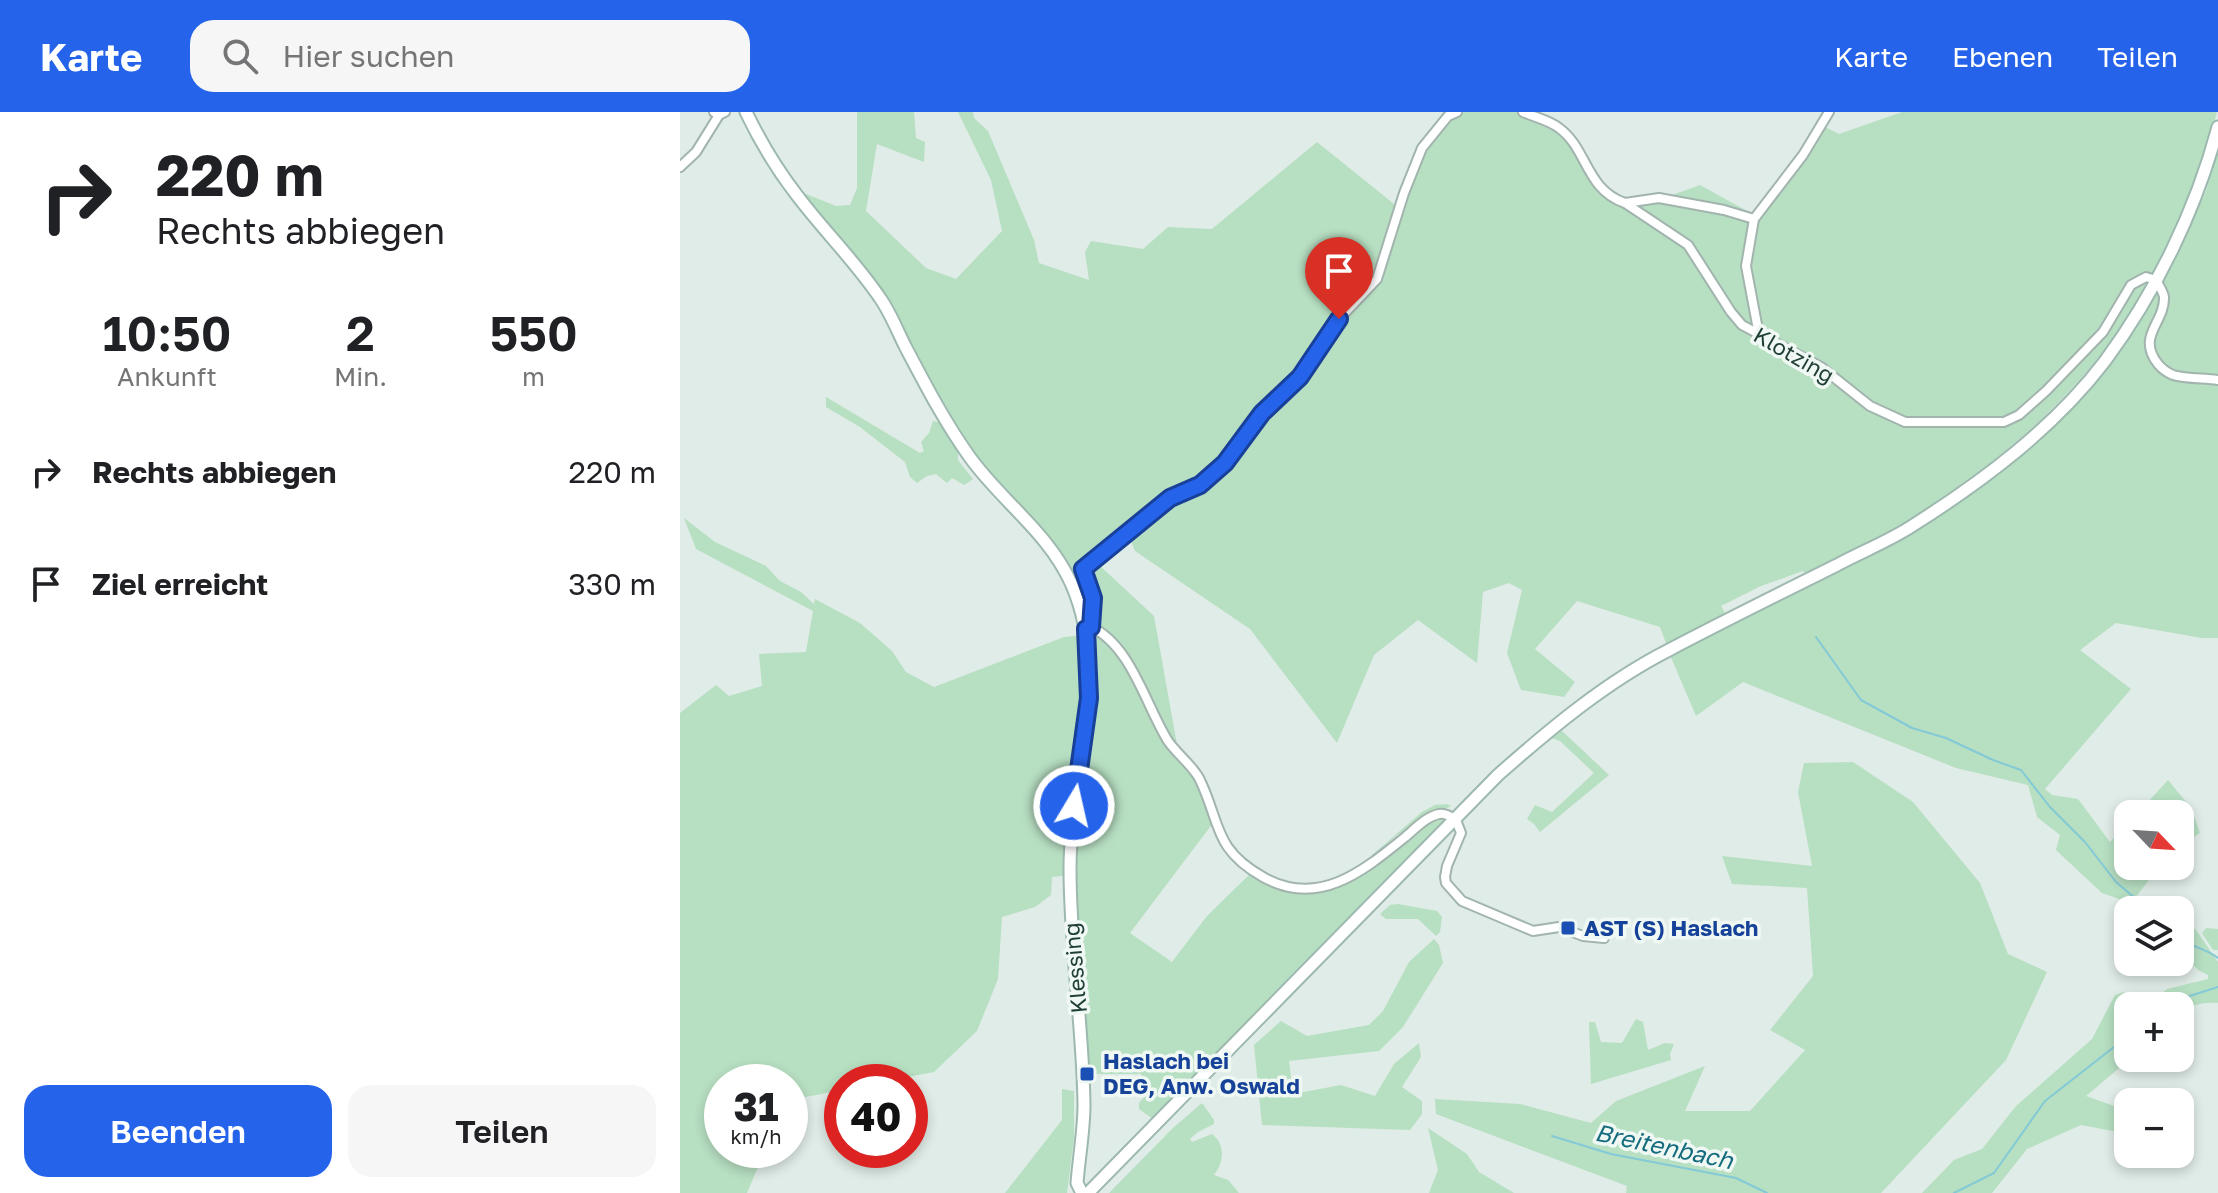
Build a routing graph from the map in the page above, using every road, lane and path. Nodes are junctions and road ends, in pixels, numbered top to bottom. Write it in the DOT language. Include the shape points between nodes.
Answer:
graph roads {
  1 [pos="746,112"];
  2 [pos="1457,112"];
  3 [pos="1523,112"];
  4 [pos="1829,112"];
  5 [pos="719,113"];
  6 [pos="2218,127"];
  7 [pos="680,167"];
  8 [pos="1625,203"];
  9 [pos="1754,219"];
  10 [pos="2156,280"];
  11 [pos="1759,336"];
  12 [pos="2218,380"];
  13 [pos="1089,628"];
  14 [pos="1456,820"];
  15 [pos="1604,938"];
  16 [pos="1085,1193"];
  1 -- 13 [label="main road, Klessing" via="796,194 881,299 968,455 1059,561"];
  2 -- 13 [label="street" via="1422,148 1377,279 1339,319 1300,377 1262,413 1225,463 1200,485 1170,498 1083,569 1093,598"];
  3 -- 8 [label="street, Klotzing" via="1558,127 1609,197"];
  4 -- 9 [label="street"];
  5 -- 7 [label="street" via="696,152"];
  6 -- 10 [label="main road" via="2204,177"];
  8 -- 9 [label="street" via="1659,198"];
  8 -- 11 [label="street, Klotzing" via="1688,245 1731,312"];
  9 -- 11 [label="street" via="1746,266"];
  10 -- 11 [label="street, Klotzing" via="2146,277 2131,285 2103,332 2046,391 2004,422 1905,422 1870,406 1821,367"];
  10 -- 12 [label="street" via="2164,295 2151,331 2153,358 2175,376"];
  10 -- 14 [label="main road" via="2104,362 2011,456 1910,528 1668,650 1611,686 1544,734"];
  13 -- 14 [label="street" via="1123,655 1170,743 1198,776 1225,843 1264,877 1300,889 1321,889 1358,872 1435,816"];
  13 -- 16 [label="main road, Klessing" via="1089,698 1070,865 1084,1109 1077,1183"];
  14 -- 15 [label="street" via="1461,833 1445,877 1462,901 1533,931 1559,927"];
  14 -- 16 [label="main road"];
}
